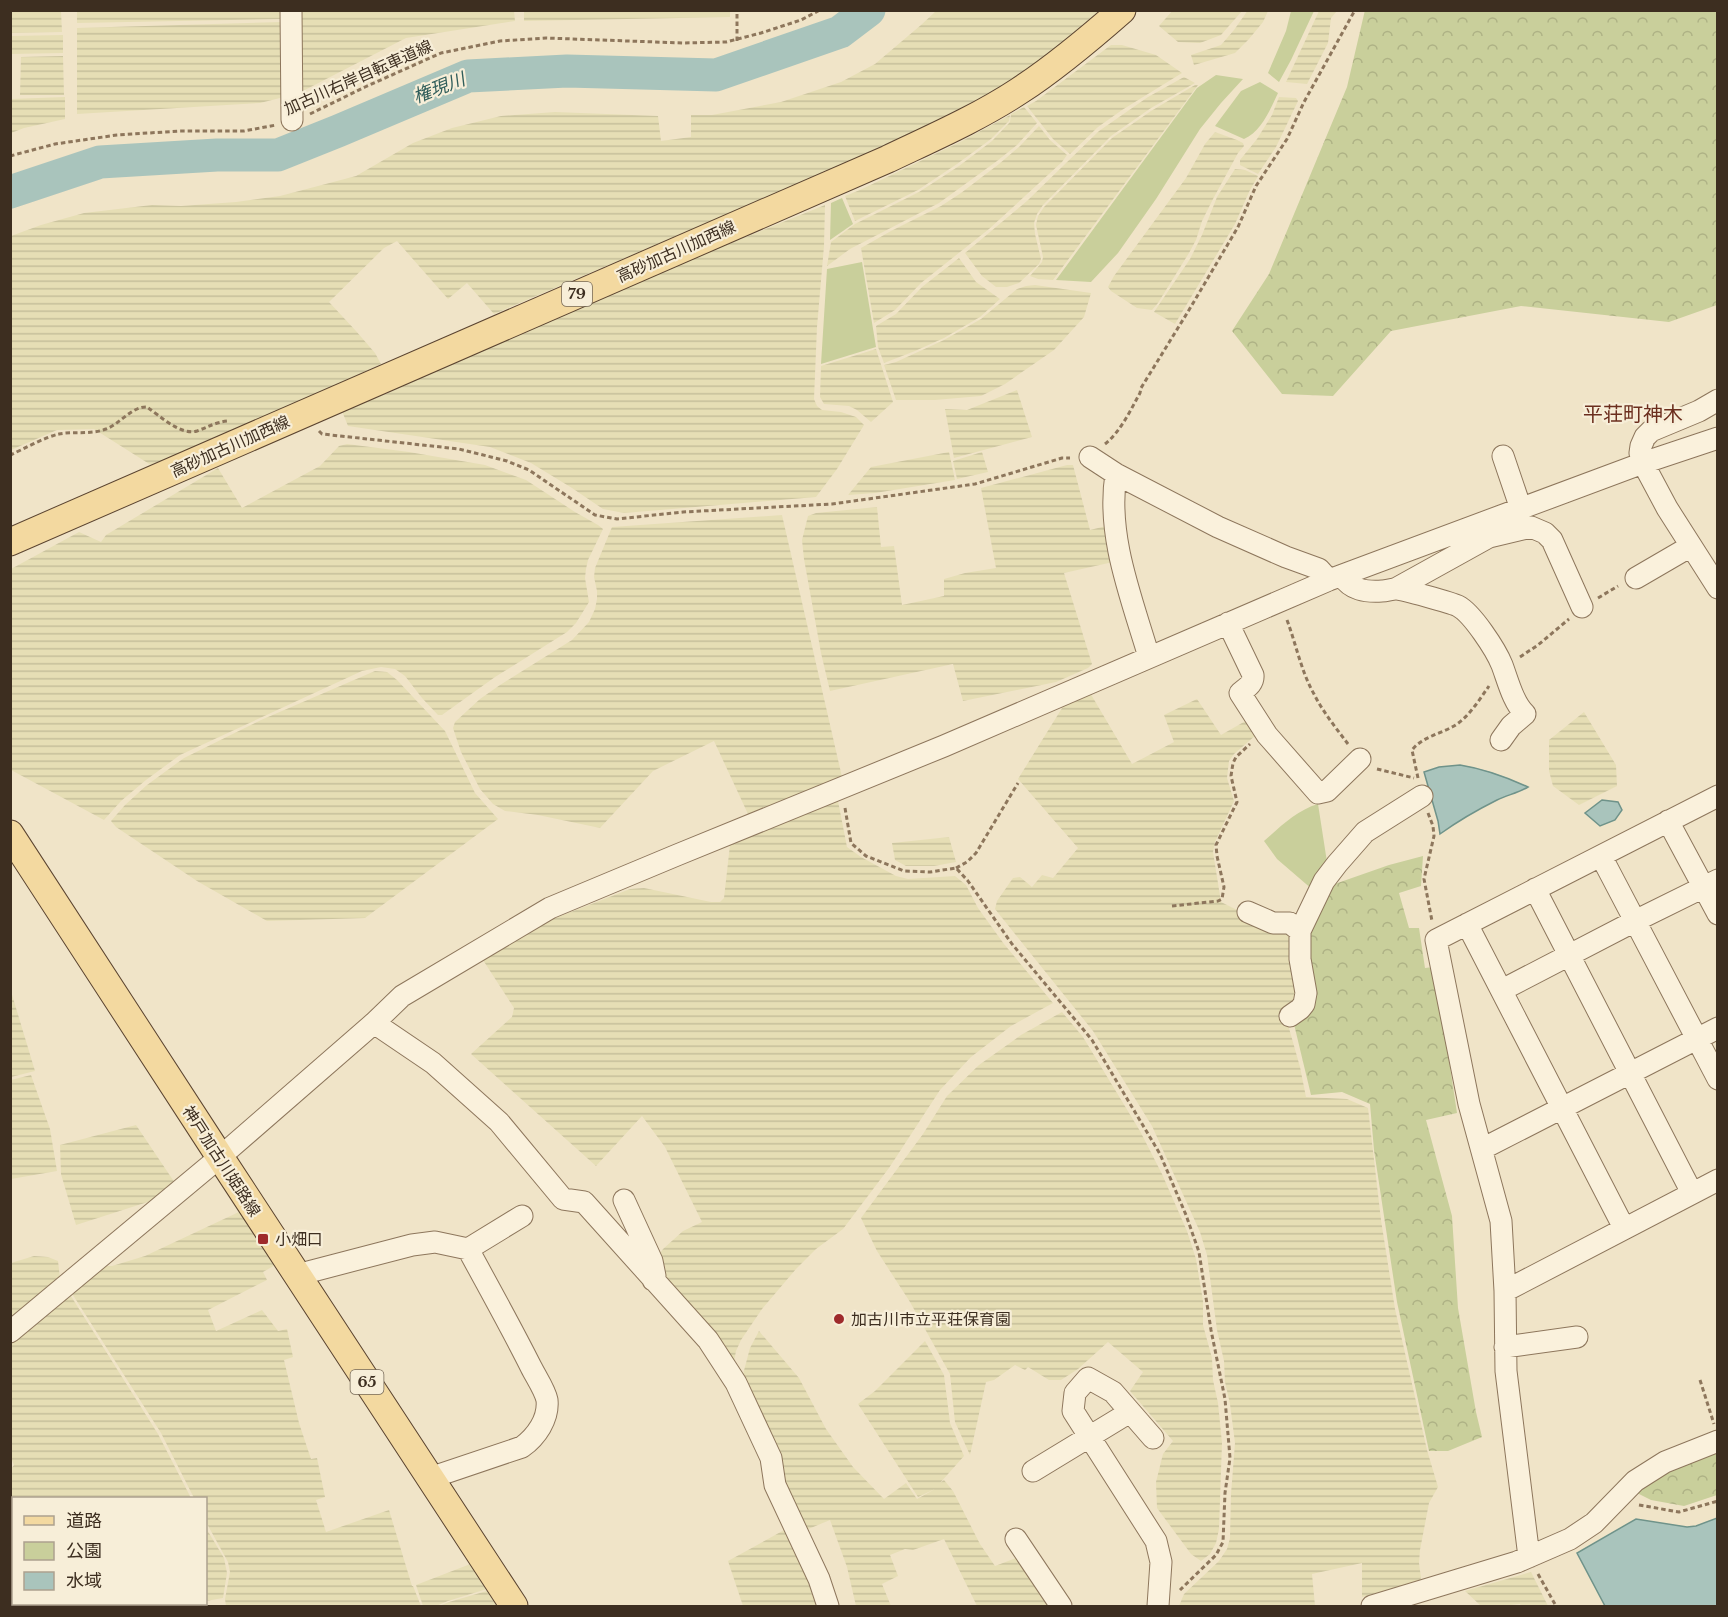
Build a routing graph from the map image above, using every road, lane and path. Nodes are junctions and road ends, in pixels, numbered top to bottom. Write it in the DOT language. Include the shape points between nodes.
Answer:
graph roads {
  1 [pos="291,10"];
  2 [pos="737,10"];
  3 [pos="820,10"];
  4 [pos="1122,10"];
  5 [pos="1355,10"];
  6 [pos="737,40"];
  7 [pos="292,120"];
  8 [pos="10,156"];
  9 [pos="1718,400"];
  10 [pos="299,416"];
  11 [pos="256,434"];
  12 [pos="1718,438"];
  13 [pos="10,455"];
  14 [pos="1503,456"];
  15 [pos="1089,457"];
  16 [pos="1643,463"];
  17 [pos="1116,474"];
  18 [pos="1521,509"];
  19 [pos="10,542"];
  20 [pos="1691,546"];
  21 [pos="1335,578"];
  22 [pos="1636,578"];
  23 [pos="1397,588"];
  24 [pos="1718,588"];
  25 [pos="1582,607"];
  26 [pos="1228,623"];
  27 [pos="1149,657"];
  28 [pos="1264,730"];
  29 [pos="1501,740"];
  30 [pos="1360,759"];
  31 [pos="1018,783"];
  32 [pos="842,788"];
  33 [pos="1422,796"];
  34 [pos="1718,796"];
  35 [pos="1668,821"];
  36 [pos="10,834"];
  37 [pos="1601,856"];
  38 [pos="956,868"];
  39 [pos="1711,884"];
  40 [pos="1535,889"];
  41 [pos="1172,906"];
  42 [pos="1248,912"];
  43 [pos="1718,914"];
  44 [pos="1635,921"];
  45 [pos="1467,924"];
  46 [pos="1300,931"];
  47 [pos="1569,955"];
  48 [pos="1502,990"];
  49 [pos="1290,1016"];
  50 [pos="374,1023"];
  51 [pos="1718,1028"];
  52 [pos="1696,1038"];
  53 [pos="1629,1072"];
  54 [pos="1718,1079"];
  55 [pos="1562,1107"];
  56 [pos="1482,1149"];
  57 [pos="220,1158"];
  58 [pos="1718,1180"];
  59 [pos="1692,1193"];
  60 [pos="624,1200"];
  61 [pos="522,1216"];
  62 [pos="1624,1228"];
  63 [pos="468,1249"];
  64 [pos="297,1275"];
  65 [pos="652,1280"];
  66 [pos="1505,1291"];
  67 [pos="10,1332"];
  68 [pos="1577,1337"];
  69 [pos="1505,1347"];
  70 [pos="1700,1380"];
  71 [pos="1130,1412"];
  72 [pos="1716,1432"];
  73 [pos="1090,1438"];
  74 [pos="1153,1438"];
  75 [pos="1033,1471"];
  76 [pos="430,1478"];
  77 [pos="1623,1494"];
  78 [pos="1718,1501"];
  79 [pos="1016,1539"];
  80 [pos="1529,1557"];
  81 [pos="1179,1591"];
  82 [pos="513,1606"];
  83 [pos="828,1606"];
  84 [pos="1060,1606"];
  85 [pos="1158,1606"];
  86 [pos="1372,1606"];
  87 [pos="1556,1606"];
  1 -- 7 [label="street"];
  2 -- 6 [label="path"];
  3 -- 6 [label="path, 加古川右岸自転車道線"];
  4 -- 10 [label="main road, 高砂加古川加西線 / 79" via="1018,91 953,128"];
  5 -- 15 [label="path" via="1287,139 1256,186 1238,227 1124,423 1114,437"];
  6 -- 7 [label="path, 加古川右岸自転車道線" via="500,41 441,53"];
  7 -- 8 [label="path, 加古川右岸自転車道線" via="244,131 117,135 55,144"];
  9 -- 16 [label="street" via="1651,431 1641,446"];
  10 -- 11 [label="main road, 高砂加古川加西線 / 79"];
  10 -- 15 [label="path" via="322,434 459,448 507,461 529,470 595,515 617,519 832,504 975,484 1062,458"];
  11 -- 13 [label="path" via="244,424 231,421 187,431 142,407 107,429 57,435"];
  11 -- 19 [label="main road, 高砂加古川加西線 / 79"];
  12 -- 16 [label="street"];
  14 -- 18 [label="street"];
  15 -- 17 [label="street"];
  16 -- 18 [label="street"];
  16 -- 20 [label="street"];
  17 -- 21 [label="street" via="1243,539"];
  17 -- 27 [label="street" via="1113,494 1121,564"];
  18 -- 21 [label="street"];
  20 -- 22 [label="street"];
  20 -- 24 [label="street"];
  21 -- 23 [label="street" via="1354,588"];
  21 -- 26 [label="street"];
  23 -- 25 [label="street" via="1483,540 1532,527 1552,540"];
  23 -- 29 [label="street" via="1458,606 1479,626 1525,714"];
  26 -- 27 [label="street"];
  26 -- 28 [label="street" via="1253,675 1251,685 1240,693"];
  27 -- 32 [label="street"];
  28 -- 30 [label="street" via="1318,793 1327,791"];
  28 -- 41 [label="path" via="1233,763 1231,776 1237,802 1216,844 1224,887 1222,899"];
  31 -- 38 [label="path" via="976,853"];
  32 -- 38 [label="path" via="851,843 866,856 904,871"];
  32 -- 50 [label="street" via="550,908 402,996"];
  33 -- 46 [label="street" via="1365,832 1324,880"];
  34 -- 35 [label="street"];
  35 -- 37 [label="street"];
  35 -- 39 [label="street"];
  36 -- 57 [label="main road, 神戸加古川姫路線 / 65"];
  37 -- 40 [label="street"];
  37 -- 44 [label="street"];
  38 -- 81 [label="path" via="1012,944 1092,1040 1160,1154 1200,1252 1225,1399 1230,1458 1223,1542 1216,1555"];
  39 -- 43 [label="street"];
  39 -- 44 [label="street"];
  40 -- 45 [label="street"];
  40 -- 47 [label="street"];
  42 -- 46 [label="street" via="1273,923 1290,922"];
  44 -- 47 [label="street"];
  44 -- 52 [label="street"];
  45 -- 48 [label="street"];
  45 -- 56 [label="street" via="1436,940 1469,1104"];
  46 -- 49 [label="street" via="1306,993 1304,1004"];
  47 -- 48 [label="street"];
  47 -- 53 [label="street"];
  48 -- 55 [label="street"];
  50 -- 57 [label="street"];
  50 -- 65 [label="street" via="433,1063 499,1122 563,1199 584,1202"];
  51 -- 52 [label="street"];
  52 -- 53 [label="street"];
  52 -- 54 [label="street"];
  53 -- 55 [label="street"];
  53 -- 59 [label="street"];
  55 -- 56 [label="street"];
  55 -- 62 [label="street"];
  56 -- 66 [label="street" via="1501,1221"];
  57 -- 64 [label="main road, 神戸加古川姫路線 / 65"];
  57 -- 67 [label="street"];
  58 -- 59 [label="street"];
  59 -- 62 [label="street"];
  60 -- 65 [label="street" via="652,1261"];
  61 -- 63 [label="street"];
  62 -- 66 [label="street"];
  63 -- 64 [label="street" via="435,1242 412,1245"];
  63 -- 76 [label="street" via="547,1399 546,1412 540,1429 522,1448"];
  64 -- 76 [label="main road, 神戸加古川姫路線 / 65"];
  65 -- 83 [label="street" via="708,1340 736,1383 771,1458 775,1485"];
  66 -- 69 [label="street"];
  68 -- 69 [label="street"];
  69 -- 80 [label="street"];
  70 -- 72 [label="path"];
  71 -- 73 [label="street"];
  71 -- 73 [label="street" via="1113,1392 1088,1378 1075,1393 1073,1411"];
  71 -- 74 [label="street"];
  72 -- 77 [label="street" via="1635,1481"];
  73 -- 75 [label="street"];
  73 -- 85 [label="street" via="1156,1541 1161,1562"];
  76 -- 82 [label="main road, 神戸加古川姫路線 / 65"];
  77 -- 78 [label="path" via="1642,1507 1679,1512"];
  77 -- 80 [label="street" via="1594,1523 1570,1539"];
  79 -- 84 [label="street"];
  80 -- 86 [label="street"];
  80 -- 87 [label="path"];
}
